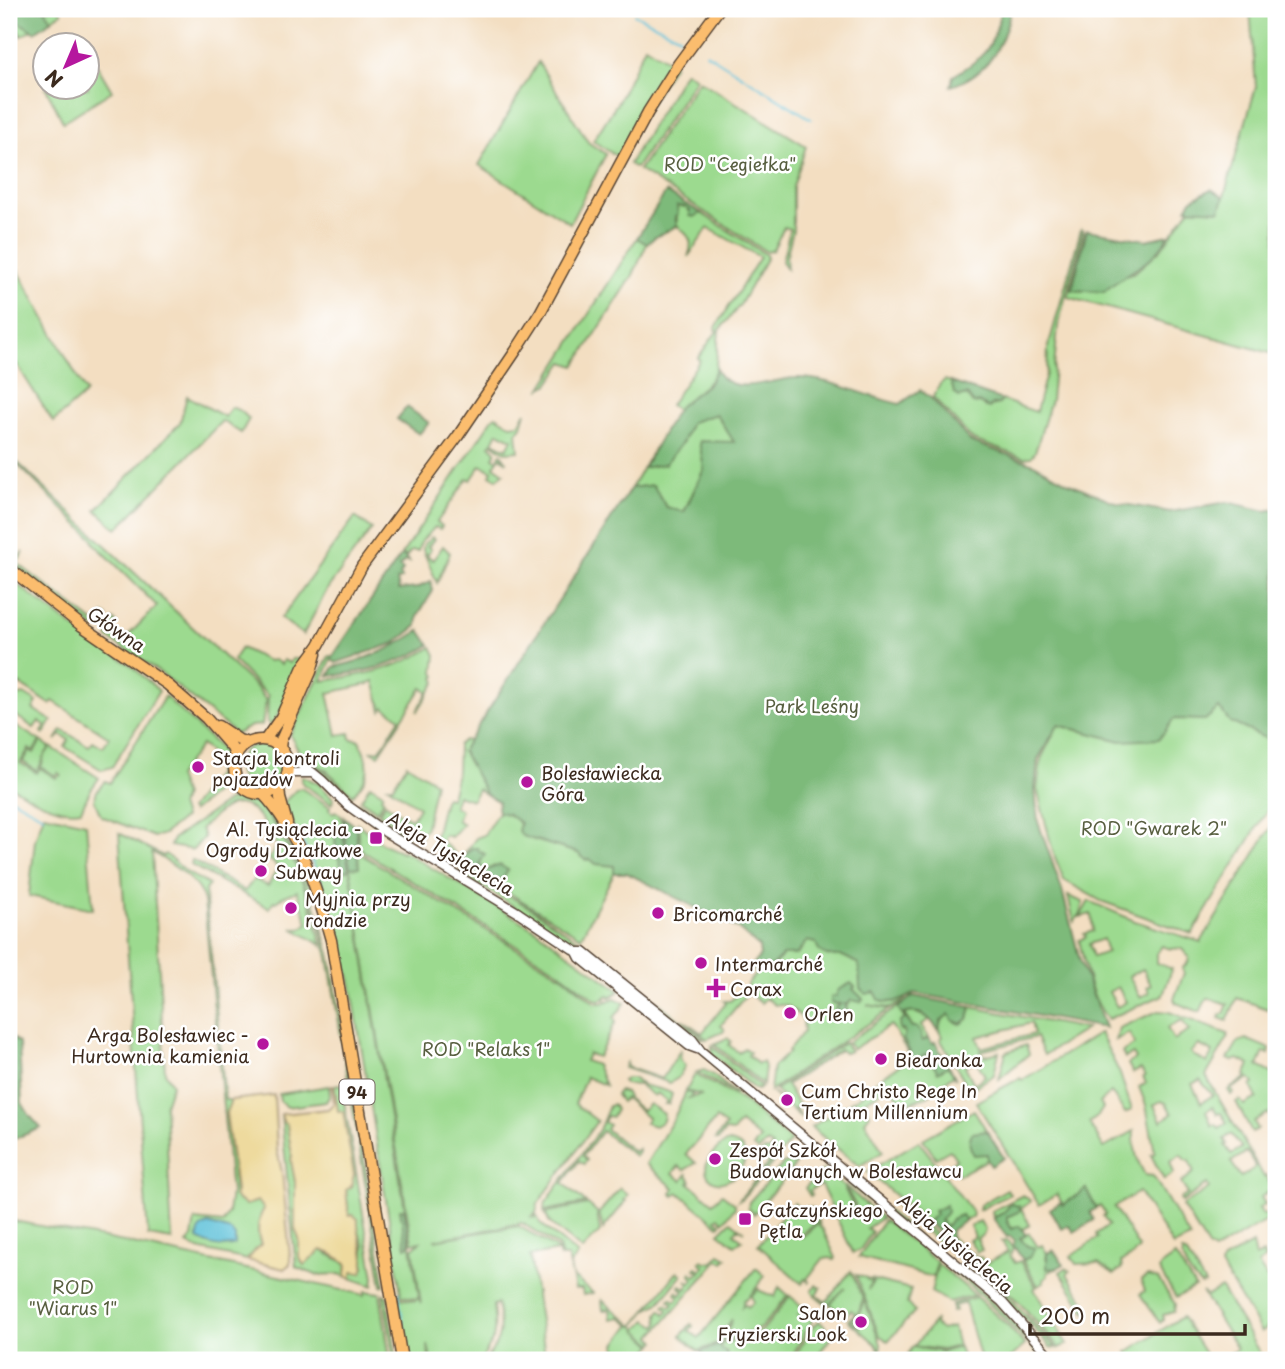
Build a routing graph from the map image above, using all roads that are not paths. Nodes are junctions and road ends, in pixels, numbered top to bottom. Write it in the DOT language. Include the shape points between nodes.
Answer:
graph roads {
  1 [pos="719,9"];
  2 [pos="9,568"];
  3 [pos="319,645"];
  4 [pos="206,718"];
  5 [pos="265,740"];
  6 [pos="248,743"];
  7 [pos="281,748"];
  8 [pos="236,758"];
  9 [pos="287,760"];
  10 [pos="314,774"];
  11 [pos="287,775"];
  12 [pos="279,786"];
  13 [pos="262,793"];
  14 [pos="289,830"];
  15 [pos="401,1360"];
  16 [pos="1054,1360"];
  1 -- 3 [label="main road" via="648,112 540,313 458,436 374,547"];
  2 -- 4 [label="main road, Główna / 94"];
  3 -- 5 [label="main road"];
  3 -- 7 [label="main road"];
  4 -- 6 [label="main road, Główna / 94"];
  4 -- 8 [label="main road, Główna / 94"];
  5 -- 6 [label="main road"];
  5 -- 7 [label="main road"];
  6 -- 8 [label="main road"];
  7 -- 9 [label="main road"];
  8 -- 13 [label="main road, 94" via="241,784"];
  9 -- 10 [label="street, Aleja Tysiąclecia"];
  9 -- 11 [label="main road"];
  10 -- 11 [label="street"];
  10 -- 16 [label="street, Aleja Tysiąclecia" via="385,832 577,952 584,952 1002,1302"];
  11 -- 12 [label="main road"];
  12 -- 13 [label="main road"];
  12 -- 14 [label="main road, 94"];
  13 -- 14 [label="main road, 94"];
  14 -- 15 [label="main road, 94" via="312,881 335,959"];
}
